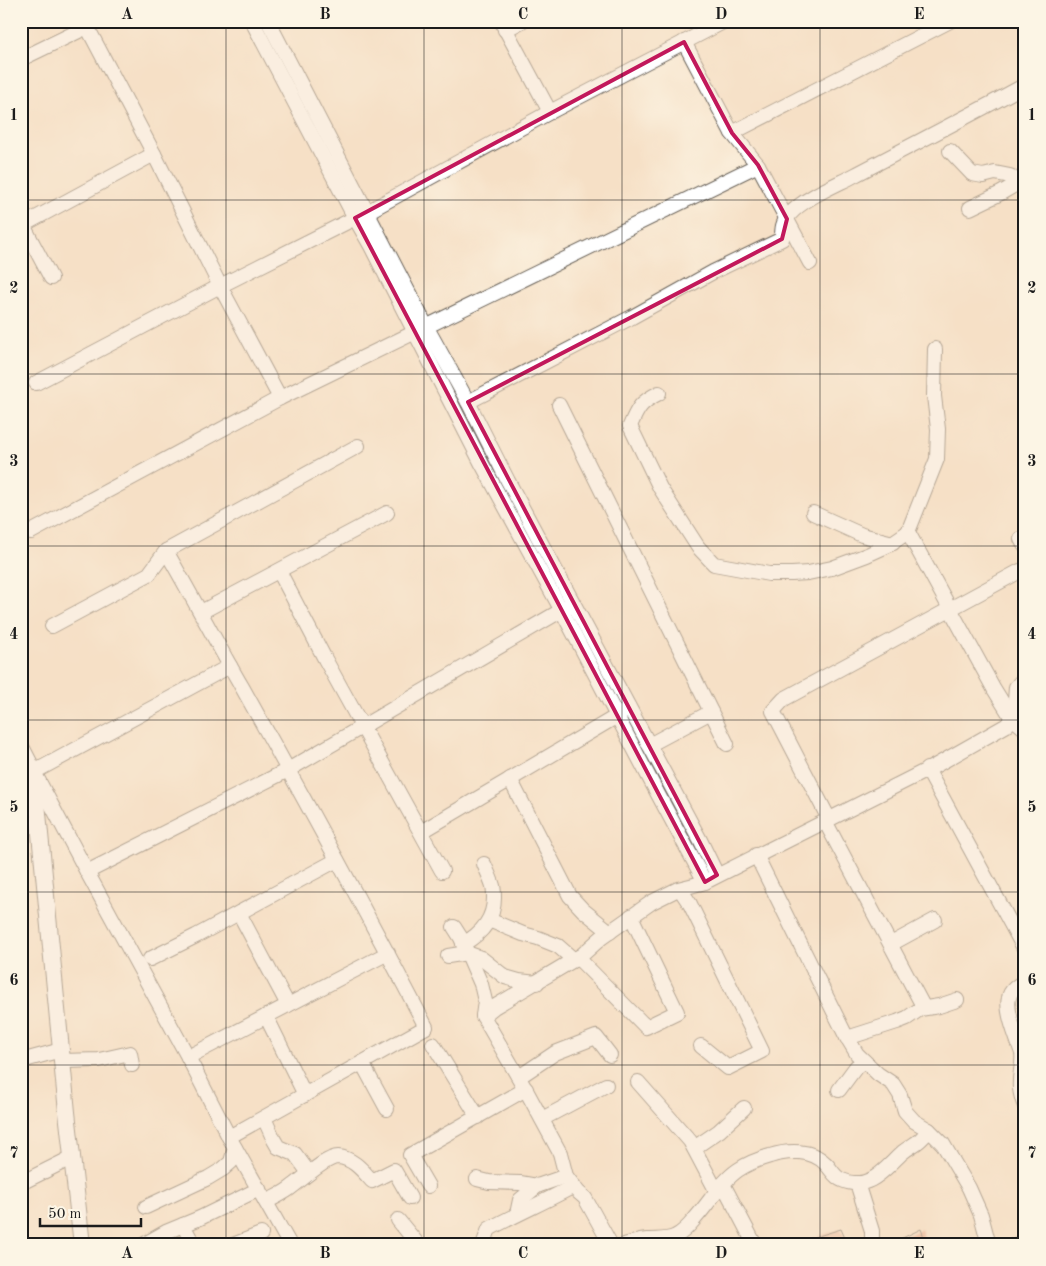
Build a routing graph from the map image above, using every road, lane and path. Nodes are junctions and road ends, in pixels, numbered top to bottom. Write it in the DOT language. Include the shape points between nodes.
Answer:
graph roads {
  1 [pos="252,21"];
  2 [pos="268,21"];
  3 [pos="522,21"];
  4 [pos="725,21"];
  5 [pos="950,21"];
  6 [pos="86,24"];
  7 [pos="503,26"];
  8 [pos="684,42"];
  9 [pos="21,59"];
  10 [pos="1025,85"];
  11 [pos="550,112"];
  12 [pos="732,133"];
  13 [pos="950,151"];
  14 [pos="154,154"];
  15 [pos="758,165"];
  16 [pos="980,176"];
  17 [pos="1022,180"];
  18 [pos="994,196"];
  19 [pos="970,208"];
  20 [pos="361,215"];
  21 [pos="787,219"];
  22 [pos="22,225"];
  23 [pos="810,263"];
  24 [pos="51,278"];
  25 [pos="220,286"];
  26 [pos="420,329"];
  27 [pos="935,349"];
  28 [pos="36,383"];
  29 [pos="660,393"];
  30 [pos="280,398"];
  31 [pos="468,402"];
  32 [pos="559,405"];
  33 [pos="358,446"];
  34 [pos="387,513"];
  35 [pos="813,513"];
  36 [pos="31,532"];
  37 [pos="908,532"];
  38 [pos="893,542"];
  39 [pos="166,551"];
  40 [pos="279,571"];
  41 [pos="1020,571"];
  42 [pos="568,607"];
  43 [pos="951,610"];
  44 [pos="201,612"];
  45 [pos="52,626"];
  46 [pos="230,666"];
  47 [pos="1025,678"];
  48 [pos="623,712"];
  49 [pos="711,712"];
  50 [pos="1012,718"];
  51 [pos="361,726"];
  52 [pos="1025,729"];
  53 [pos="727,744"];
  54 [pos="649,745"];
  55 [pos="21,747"];
  56 [pos="288,770"];
  57 [pos="927,770"];
  58 [pos="34,772"];
  59 [pos="510,779"];
  60 [pos="29,799"];
  61 [pos="827,820"];
  62 [pos="421,832"];
  63 [pos="756,855"];
  64 [pos="337,860"];
  65 [pos="484,864"];
  66 [pos="442,871"];
  67 [pos="87,872"];
  68 [pos="711,878"];
  69 [pos="680,889"];
  70 [pos="239,913"];
  71 [pos="632,916"];
  72 [pos="489,920"];
  73 [pos="935,920"];
  74 [pos="454,927"];
  75 [pos="610,932"];
  76 [pos="891,944"];
  77 [pos="465,948"];
  78 [pos="1025,950"];
  79 [pos="388,953"];
  80 [pos="448,956"];
  81 [pos="150,958"];
  82 [pos="576,959"];
  83 [pos="1025,981"];
  84 [pos="536,982"];
  85 [pos="957,1000"];
  86 [pos="288,1005"];
  87 [pos="924,1008"];
  88 [pos="266,1016"];
  89 [pos="483,1016"];
  90 [pos="847,1038"];
  91 [pos="433,1044"];
  92 [pos="701,1046"];
  93 [pos="610,1054"];
  94 [pos="62,1055"];
  95 [pos="188,1057"];
  96 [pos="21,1061"];
  97 [pos="864,1061"];
  98 [pos="362,1063"];
  99 [pos="132,1066"];
  100 [pos="638,1082"];
  101 [pos="522,1083"];
  102 [pos="606,1085"];
  103 [pos="839,1090"];
  104 [pos="305,1094"];
  105 [pos="1025,1106"];
  106 [pos="744,1108"];
  107 [pos="387,1109"];
  108 [pos="478,1116"];
  109 [pos="264,1118"];
  110 [pos="542,1120"];
  111 [pos="929,1130"];
  112 [pos="232,1143"];
  113 [pos="694,1148"];
  114 [pos="73,1158"];
  115 [pos="310,1173"];
  116 [pos="477,1179"];
  117 [pos="570,1181"];
  118 [pos="21,1183"];
  119 [pos="857,1183"];
  120 [pos="428,1186"];
  121 [pos="537,1186"];
  122 [pos="720,1188"];
  123 [pos="259,1189"];
  124 [pos="410,1198"];
  125 [pos="266,1202"];
  126 [pos="146,1208"];
  127 [pos="517,1214"];
  128 [pos="183,1225"];
  129 [pos="260,1234"];
  130 [pos="1025,1242"];
  131 [pos="288,1244"];
  132 [pos="415,1244"];
  133 [pos="82,1245"];
  134 [pos="143,1245"];
  135 [pos="195,1245"];
  136 [pos="233,1245"];
  137 [pos="401,1245"];
  138 [pos="483,1245"];
  139 [pos="611,1245"];
  140 [pos="624,1245"];
  141 [pos="755,1245"];
  142 [pos="872,1245"];
  143 [pos="989,1245"];
  144 [pos="1014,1245"];
  1 -- 20 [label="street"];
  2 -- 20 [label="street"];
  3 -- 7 [label="street"];
  4 -- 8 [label="street"];
  5 -- 12 [label="street"];
  6 -- 9 [label="street"];
  6 -- 14 [label="street"];
  7 -- 11 [label="street"];
  8 -- 11 [label="street"];
  8 -- 12 [label="street"];
  10 -- 21 [label="street" via="808,200"];
  11 -- 20 [label="street"];
  12 -- 15 [label="street"];
  13 -- 16 [label="street" via="972,174"];
  14 -- 22 [label="street"];
  14 -- 25 [label="street"];
  15 -- 21 [label="street"];
  15 -- 26 [label="street"];
  16 -- 17 [label="street" via="995,173"];
  16 -- 18 [label="street"];
  17 -- 18 [label="street"];
  18 -- 19 [label="street"];
  20 -- 25 [label="street"];
  20 -- 26 [label="street"];
  21 -- 23 [label="street"];
  21 -- 31 [label="street" via="782,226 782,239 713,272"];
  22 -- 24 [label="street"];
  25 -- 28 [label="street"];
  25 -- 30 [label="street"];
  26 -- 30 [label="street"];
  26 -- 31 [label="street"];
  26 -- 42 [label="street" via="482,464"];
  27 -- 37 [label="street" via="937,459"];
  29 -- 38 [label="street" via="637,409 630,426 660,488 698,547 714,564 769,574 808,573 832,568"];
  30 -- 36 [label="street"];
  31 -- 42 [label="street"];
  32 -- 49 [label="street"];
  33 -- 39 [label="street"];
  34 -- 40 [label="street"];
  35 -- 38 [label="street" via="862,535"];
  37 -- 38 [label="street"];
  37 -- 43 [label="street"];
  39 -- 44 [label="street"];
  39 -- 45 [label="street" via="149,574"];
  40 -- 44 [label="street"];
  40 -- 51 [label="street"];
  41 -- 43 [label="street"];
  42 -- 48 [label="street"];
  42 -- 51 [label="street"];
  43 -- 50 [label="street"];
  43 -- 61 [label="street" via="784,699 773,711"];
  44 -- 46 [label="street"];
  46 -- 56 [label="street"];
  46 -- 58 [label="street"];
  47 -- 50 [label="street" via="1016,687"];
  48 -- 54 [label="street"];
  48 -- 59 [label="street"];
  48 -- 68 [label="street" via="652,784"];
  49 -- 53 [label="street"];
  49 -- 54 [label="street"];
  50 -- 52 [label="street"];
  50 -- 57 [label="street" via="1007,725"];
  51 -- 56 [label="street"];
  51 -- 62 [label="street"];
  54 -- 68 [label="street" via="700,840"];
  55 -- 58 [label="street"];
  56 -- 64 [label="street"];
  56 -- 67 [label="street"];
  57 -- 61 [label="street"];
  57 -- 78 [label="street"];
  58 -- 60 [label="street"];
  58 -- 67 [label="street"];
  59 -- 62 [label="street"];
  59 -- 75 [label="street" via="570,896"];
  60 -- 94 [label="street"];
  61 -- 63 [label="street"];
  61 -- 76 [label="street"];
  62 -- 66 [label="street"];
  63 -- 68 [label="street"];
  63 -- 90 [label="street"];
  64 -- 70 [label="street"];
  64 -- 79 [label="street"];
  65 -- 72 [label="street" via="494,888"];
  67 -- 95 [label="street"];
  68 -- 69 [label="street"];
  69 -- 71 [label="street"];
  69 -- 92 [label="street" via="762,1051 728,1068"];
  70 -- 81 [label="street"];
  70 -- 86 [label="street"];
  71 -- 75 [label="street"];
  71 -- 82 [label="street" via="677,1012 646,1027"];
  72 -- 77 [label="street"];
  72 -- 82 [label="street" via="558,946"];
  73 -- 76 [label="street"];
  74 -- 77 [label="street"];
  75 -- 82 [label="street"];
  76 -- 87 [label="street"];
  77 -- 80 [label="street"];
  77 -- 84 [label="street" via="505,977 519,982"];
  77 -- 89 [label="street" via="481,984 485,1002"];
  79 -- 86 [label="street"];
  79 -- 98 [label="street" via="426,1027"];
  82 -- 84 [label="street"];
  83 -- 105 [label="street" via="1018,984 1008,999 1023,1059 1019,1092"];
  84 -- 89 [label="street"];
  85 -- 87 [label="street"];
  86 -- 88 [label="street"];
  87 -- 90 [label="street" via="898,1022"];
  88 -- 95 [label="street"];
  88 -- 104 [label="street"];
  89 -- 101 [label="street"];
  90 -- 97 [label="street"];
  91 -- 108 [label="street"];
  93 -- 101 [label="street" via="596,1037 555,1053"];
  94 -- 96 [label="street"];
  94 -- 99 [label="street" via="99,1060 130,1053"];
  94 -- 114 [label="street"];
  95 -- 112 [label="street"];
  97 -- 103 [label="street"];
  97 -- 111 [label="street" via="893,1084 905,1111"];
  98 -- 104 [label="street"];
  98 -- 107 [label="street"];
  100 -- 113 [label="street"];
  101 -- 108 [label="street"];
  101 -- 110 [label="street"];
  102 -- 110 [label="street"];
  104 -- 109 [label="street"];
  106 -- 113 [label="street"];
  108 -- 120 [label="street" via="410,1155"];
  109 -- 112 [label="street"];
  109 -- 115 [label="street" via="278,1147 295,1154"];
  110 -- 117 [label="street"];
  111 -- 119 [label="street" via="879,1176"];
  111 -- 143 [label="street" via="943,1144 969,1188"];
  112 -- 123 [label="street"];
  112 -- 126 [label="street" via="231,1162 223,1169"];
  113 -- 122 [label="street"];
  114 -- 118 [label="street"];
  114 -- 133 [label="street"];
  115 -- 124 [label="street" via="337,1157 351,1161 372,1181 394,1170"];
  115 -- 125 [label="street"];
  116 -- 121 [label="street"];
  117 -- 121 [label="street"];
  117 -- 127 [label="street" via="544,1202"];
  117 -- 139 [label="street" via="585,1198"];
  119 -- 122 [label="street" via="842,1181 814,1155 795,1152 778,1154 746,1166"];
  119 -- 142 [label="street" via="872,1231"];
  121 -- 127 [label="street" via="520,1200"];
  122 -- 140 [label="street" via="678,1236"];
  122 -- 141 [label="street"];
  123 -- 125 [label="street"];
  123 -- 128 [label="street"];
  125 -- 131 [label="street"];
  127 -- 138 [label="street" via="489,1229"];
  128 -- 134 [label="street"];
  128 -- 135 [label="street"];
  129 -- 136 [label="street"];
  130 -- 144 [label="street"];
  132 -- 137 [label="street" via="403,1225"];
}
